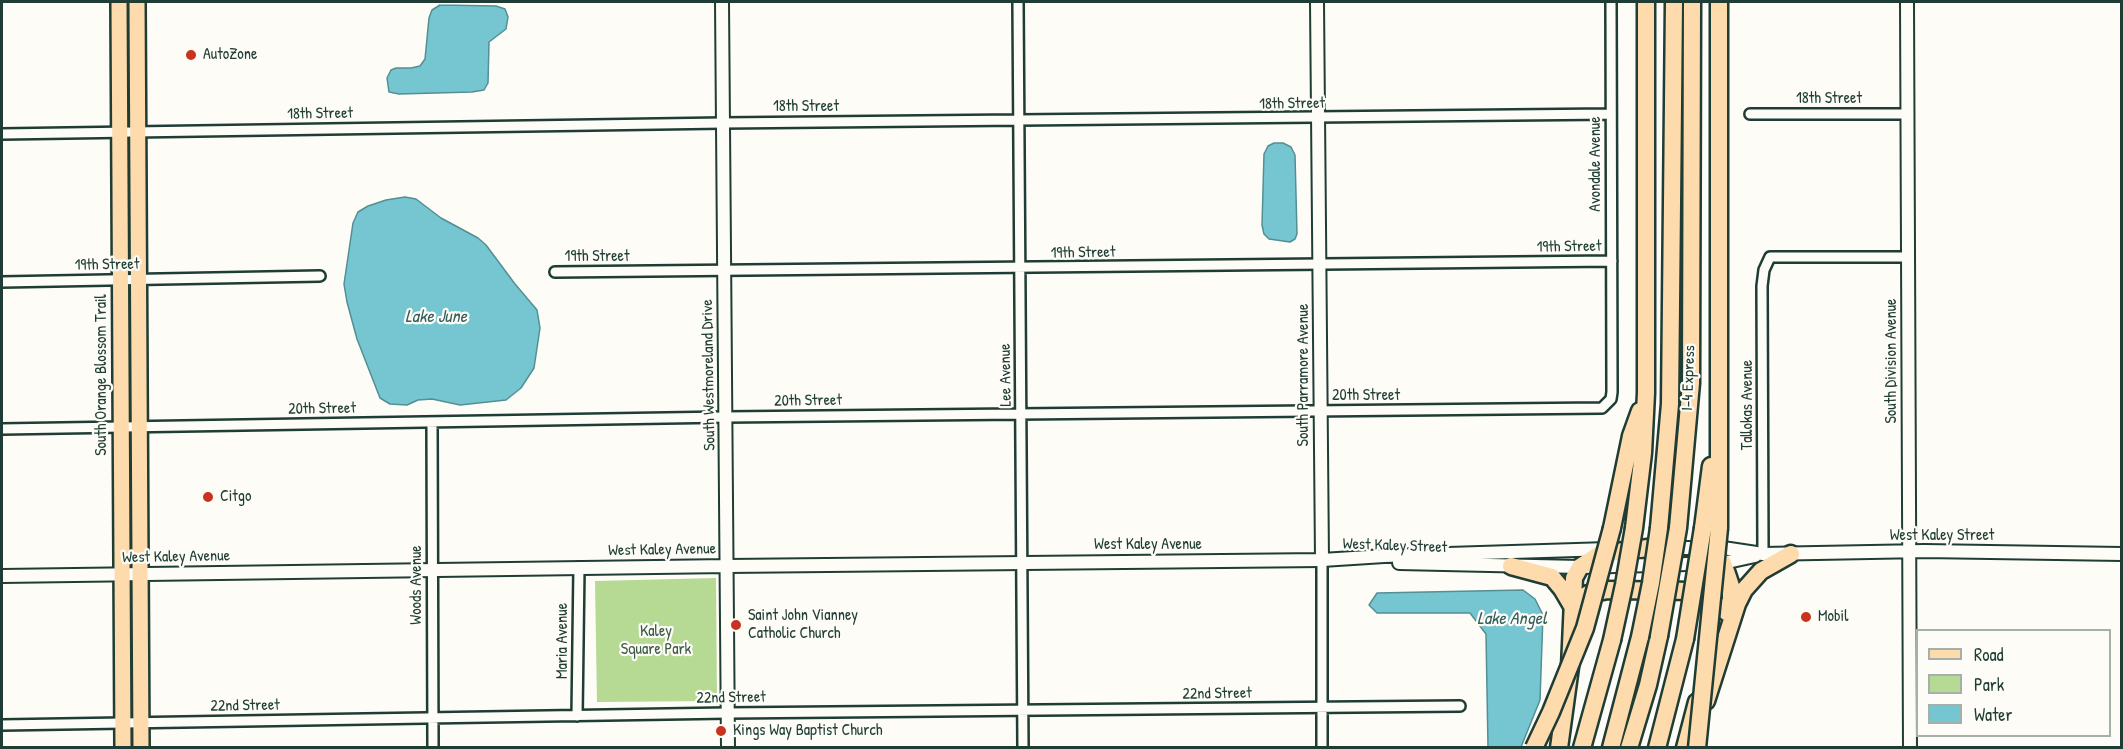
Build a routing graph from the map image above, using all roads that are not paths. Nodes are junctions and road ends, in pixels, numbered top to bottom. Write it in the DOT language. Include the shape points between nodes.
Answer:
graph roads {
  1 [pos="119,2"];
  2 [pos="137,2"];
  3 [pos="722,2"];
  4 [pos="1018,2"];
  5 [pos="1317,2"];
  6 [pos="1611,2"];
  7 [pos="1646,2"];
  8 [pos="1674,2"];
  9 [pos="1692,2"];
  10 [pos="1719,2"];
  11 [pos="1907,2"];
  12 [pos="1611,114"];
  13 [pos="1750,114"];
  14 [pos="1907,114"];
  15 [pos="1318,118"];
  16 [pos="1019,121"];
  17 [pos="723,123"];
  18 [pos="118,132"];
  19 [pos="136,132"];
  20 [pos="2,134"];
  21 [pos="1908,257"];
  22 [pos="1612,261"];
  23 [pos="1320,265"];
  24 [pos="1020,268"];
  25 [pos="724,271"];
  26 [pos="555,272"];
  27 [pos="320,276"];
  28 [pos="120,280"];
  29 [pos="138,280"];
  30 [pos="2,282"];
  31 [pos="1646,393"];
  32 [pos="1611,399"];
  33 [pos="1320,411"];
  34 [pos="1022,414"];
  35 [pos="726,417"];
  36 [pos="432,422"];
  37 [pos="139,427"];
  38 [pos="120,428"];
  39 [pos="2,429"];
  40 [pos="1711,528"];
  41 [pos="1648,548"];
  42 [pos="1698,548"];
  43 [pos="1909,551"];
  44 [pos="1763,554"];
  45 [pos="1791,554"];
  46 [pos="2121,554"];
  47 [pos="1322,560"];
  48 [pos="1022,563"];
  49 [pos="1723,563"];
  50 [pos="728,566"];
  51 [pos="1511,566"];
  52 [pos="579,567"];
  53 [pos="1580,567"];
  54 [pos="431,570"];
  55 [pos="122,575"];
  56 [pos="140,575"];
  57 [pos="2,576"];
  58 [pos="1572,606"];
  59 [pos="1722,624"];
  60 [pos="1571,637"];
  61 [pos="1566,700"];
  62 [pos="1460,706"];
  63 [pos="1322,708"];
  64 [pos="1023,711"];
  65 [pos="728,713"];
  66 [pos="578,716"];
  67 [pos="433,719"];
  68 [pos="123,722"];
  69 [pos="141,723"];
  70 [pos="2,725"];
  71 [pos="123,747"];
  72 [pos="141,747"];
  73 [pos="433,747"];
  74 [pos="728,747"];
  75 [pos="1023,747"];
  76 [pos="1322,747"];
  77 [pos="1534,747"];
  78 [pos="1550,747"];
  79 [pos="1558,747"];
  80 [pos="1582,747"];
  81 [pos="1611,747"];
  82 [pos="1629,747"];
  83 [pos="1657,747"];
  84 [pos="1687,747"];
  85 [pos="1697,747"];
  86 [pos="1910,747"];
  1 -- 18 [label="main road, South Orange Blossom Trail"];
  2 -- 19 [label="main road"];
  3 -- 17 [label="street, South Westmoreland Drive"];
  4 -- 16 [label="street, Lee Avenue"];
  5 -- 15 [label="street, South Parramore Avenue"];
  6 -- 12 [label="street, Avondale Avenue"];
  7 -- 31 [label="highway"];
  8 -- 81 [label="highway, I-4 Express, bridge" via="1670,404 1651,583"];
  9 -- 82 [label="highway, I-4 Express, bridge" via="1690,383 1678,528 1659,636"];
  10 -- 40 [label="highway" via="1718,360"];
  11 -- 14 [label="street, South Division Avenue"];
  12 -- 15 [label="street, 18th Street"];
  12 -- 22 [label="street, Avondale Avenue"];
  13 -- 14 [label="street, 18th Street"];
  14 -- 21 [label="street, South Division Avenue"];
  15 -- 16 [label="street, 18th Street"];
  15 -- 23 [label="street, South Parramore Avenue"];
  16 -- 17 [label="street, 18th Street"];
  16 -- 24 [label="street, Lee Avenue"];
  17 -- 19 [label="street, 18th Street"];
  17 -- 25 [label="street, South Westmoreland Drive"];
  18 -- 19 [label="street, 18th Street"];
  18 -- 20 [label="street, 18th Street"];
  18 -- 28 [label="main road, South Orange Blossom Trail"];
  19 -- 29 [label="main road"];
  21 -- 43 [label="street, South Division Avenue"];
  21 -- 44 [label="street, Tallokas Avenue" via="1770,257 1762,286"];
  22 -- 23 [label="street, 19th Street"];
  22 -- 32 [label="street, Avondale Avenue"];
  23 -- 24 [label="street, 19th Street"];
  23 -- 33 [label="street, South Parramore Avenue"];
  24 -- 25 [label="street, 19th Street"];
  24 -- 34 [label="street, Lee Avenue"];
  25 -- 26 [label="street, 19th Street"];
  25 -- 35 [label="street, South Westmoreland Drive"];
  27 -- 29 [label="street, 19th Street"];
  28 -- 29 [label="street, 19th Street"];
  28 -- 30 [label="street, 19th Street"];
  28 -- 38 [label="main road, South Orange Blossom Trail"];
  29 -- 37 [label="main road"];
  31 -- 77 [label="highway, bridge" via="1630,436 1612,528 1585,628"];
  31 -- 80 [label="highway, bridge" via="1643,453 1624,585"];
  32 -- 33 [label="street, 20th Street" via="1596,409"];
  33 -- 34 [label="street, 20th Street"];
  33 -- 47 [label="street, South Parramore Avenue"];
  34 -- 35 [label="street, 20th Street"];
  34 -- 48 [label="street, Lee Avenue"];
  35 -- 36 [label="street, 20th Street"];
  35 -- 50 [label="street, South Westmoreland Drive"];
  36 -- 37 [label="street, 20th Street"];
  36 -- 54 [label="street, Woods Avenue"];
  37 -- 38 [label="street, 20th Street"];
  37 -- 56 [label="main road"];
  38 -- 39 [label="street, 20th Street"];
  38 -- 55 [label="main road, South Orange Blossom Trail"];
  40 -- 83 [label="highway, bridge"];
  40 -- 85 [label="highway, bridge"];
  41 -- 42 [label="street, West Kaley Street"];
  41 -- 47 [label="street, West Kaley Street"];
  41 -- 53 [label="highway" via="1600,554"];
  42 -- 44 [label="street, West Kaley Street"];
  42 -- 49 [label="highway" via="1714,554"];
  43 -- 45 [label="street, West Kaley Street"];
  43 -- 46 [label="street, West Kaley Street"];
  43 -- 86 [label="street, South Division Avenue"];
  44 -- 45 [label="street, West Kaley Street"];
  44 -- 49 [label="street, West Kaley Street"];
  45 -- 84 [label="highway" via="1761,571 1744,590"];
  47 -- 48 [label="street, West Kaley Avenue"];
  47 -- 51 [label="street, West Kaley Street"];
  47 -- 63 [label="street, South Parramore Avenue"];
  48 -- 50 [label="street, West Kaley Avenue"];
  48 -- 64 [label="street, Lee Avenue"];
  49 -- 53 [label="street, West Kaley Street"];
  49 -- 59 [label="highway" via="1731,586 1731,601"];
  50 -- 52 [label="street, West Kaley Avenue"];
  50 -- 65 [label="street, South Westmoreland Drive"];
  51 -- 53 [label="street, West Kaley Street"];
  51 -- 58 [label="highway" via="1552,577"];
  52 -- 54 [label="street, West Kaley Avenue"];
  52 -- 66 [label="street, Maria Avenue"];
  53 -- 58 [label="highway" via="1574,578"];
  54 -- 56 [label="street, West Kaley Avenue"];
  54 -- 67 [label="street, Woods Avenue"];
  55 -- 56 [label="street, West Kaley Avenue"];
  55 -- 57 [label="street, West Kaley Avenue"];
  55 -- 68 [label="main road, South Orange Blossom Trail"];
  56 -- 69 [label="main road"];
  58 -- 60 [label="highway"];
  59 -- 60 [label="highway" via="1719,608 1711,597 1698,591 1598,591 1580,600"];
  59 -- 84 [label="highway"];
  60 -- 61 [label="highway"];
  61 -- 78 [label="highway"];
  61 -- 79 [label="highway"];
  62 -- 63 [label="street, 22nd Street"];
  63 -- 64 [label="street, 22nd Street"];
  63 -- 76 [label="street, South Parramore Avenue"];
  64 -- 65 [label="street, 22nd Street"];
  64 -- 75 [label="street, Lee Avenue"];
  65 -- 66 [label="street, 22nd Street"];
  65 -- 74 [label="street, South Westmoreland Drive"];
  66 -- 67 [label="street, 22nd Street"];
  67 -- 69 [label="street, 22nd Street"];
  67 -- 73 [label="street, Woods Avenue"];
  68 -- 69 [label="street, 22nd Street"];
  68 -- 70 [label="street, 22nd Street"];
  68 -- 71 [label="main road, South Orange Blossom Trail"];
  69 -- 72 [label="main road"];
}
